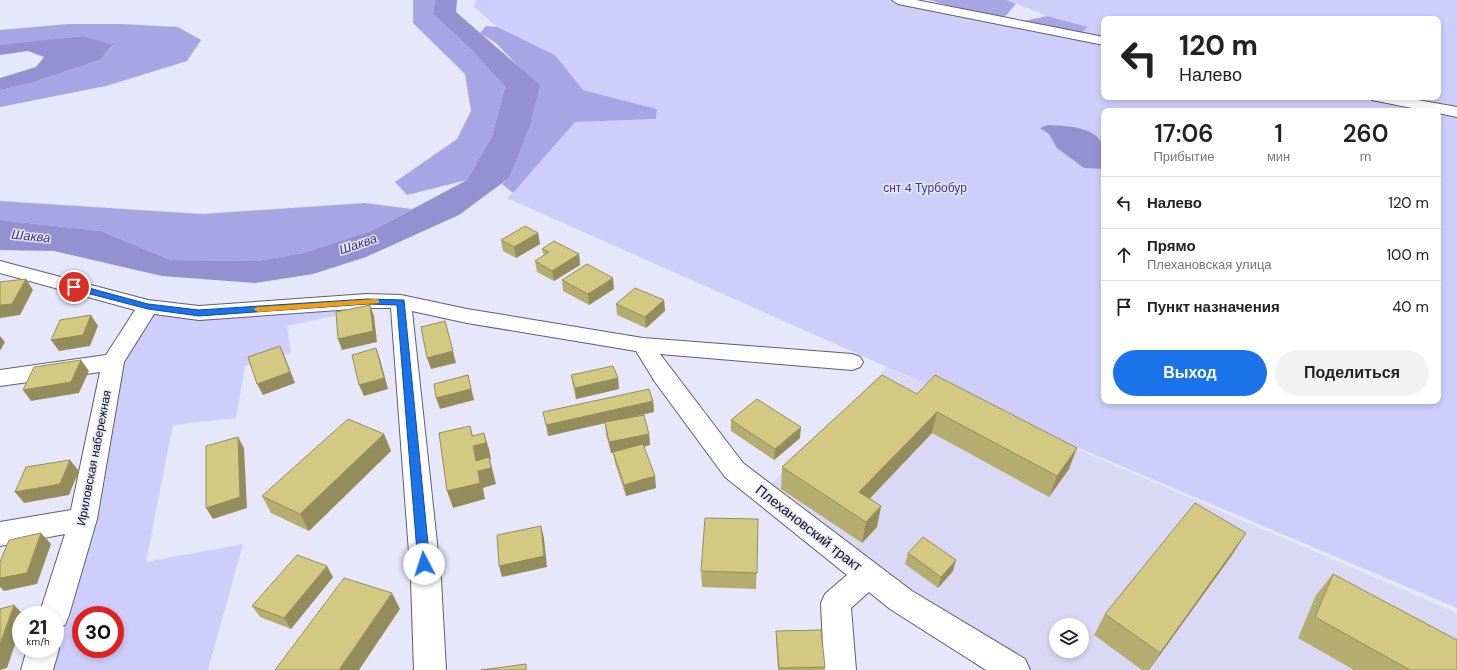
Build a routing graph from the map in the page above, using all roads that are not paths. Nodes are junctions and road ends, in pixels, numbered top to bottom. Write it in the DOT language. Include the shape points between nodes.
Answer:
graph roads {
  1 [pos="898,0"];
  2 [pos="1101,40"];
  3 [pos="1393,100"];
  4 [pos="1436,108"];
  5 [pos="1441,109"];
  6 [pos="1457,112"];
  7 [pos="0,267"];
  8 [pos="401,302"];
  9 [pos="148,307"];
  10 [pos="643,345"];
  11 [pos="113,362"];
  12 [pos="852,362"];
  13 [pos="0,378"];
  14 [pos="83,520"];
  15 [pos="0,534"];
  16 [pos="868,574"];
  17 [pos="57,606"];
  18 [pos="41,658"];
  19 [pos="37,670"];
  20 [pos="430,670"];
  21 [pos="840,670"];
  22 [pos="1014,670"];
  1 -- 2 [label="street"];
  3 -- 4 [label="street"];
  5 -- 6 [label="street"];
  7 -- 9 [label="street"];
  8 -- 9 [label="street" via="367,301 199,313"];
  8 -- 10 [label="street"];
  8 -- 20 [label="street" via="426,580"];
  9 -- 11 [label="street, Ириловская набережная"];
  10 -- 12 [label="street"];
  10 -- 16 [label="street, Плехановский тракт" via="663,376 734,470"];
  11 -- 13 [label="street"];
  11 -- 14 [label="street, Ириловская набережная"];
  14 -- 15 [label="street"];
  14 -- 17 [label="street, Ириловская набережная"];
  16 -- 21 [label="street" via="836,603"];
  16 -- 22 [label="street, Плехановский тракт" via="902,600"];
  18 -- 19 [label="street"];
}
